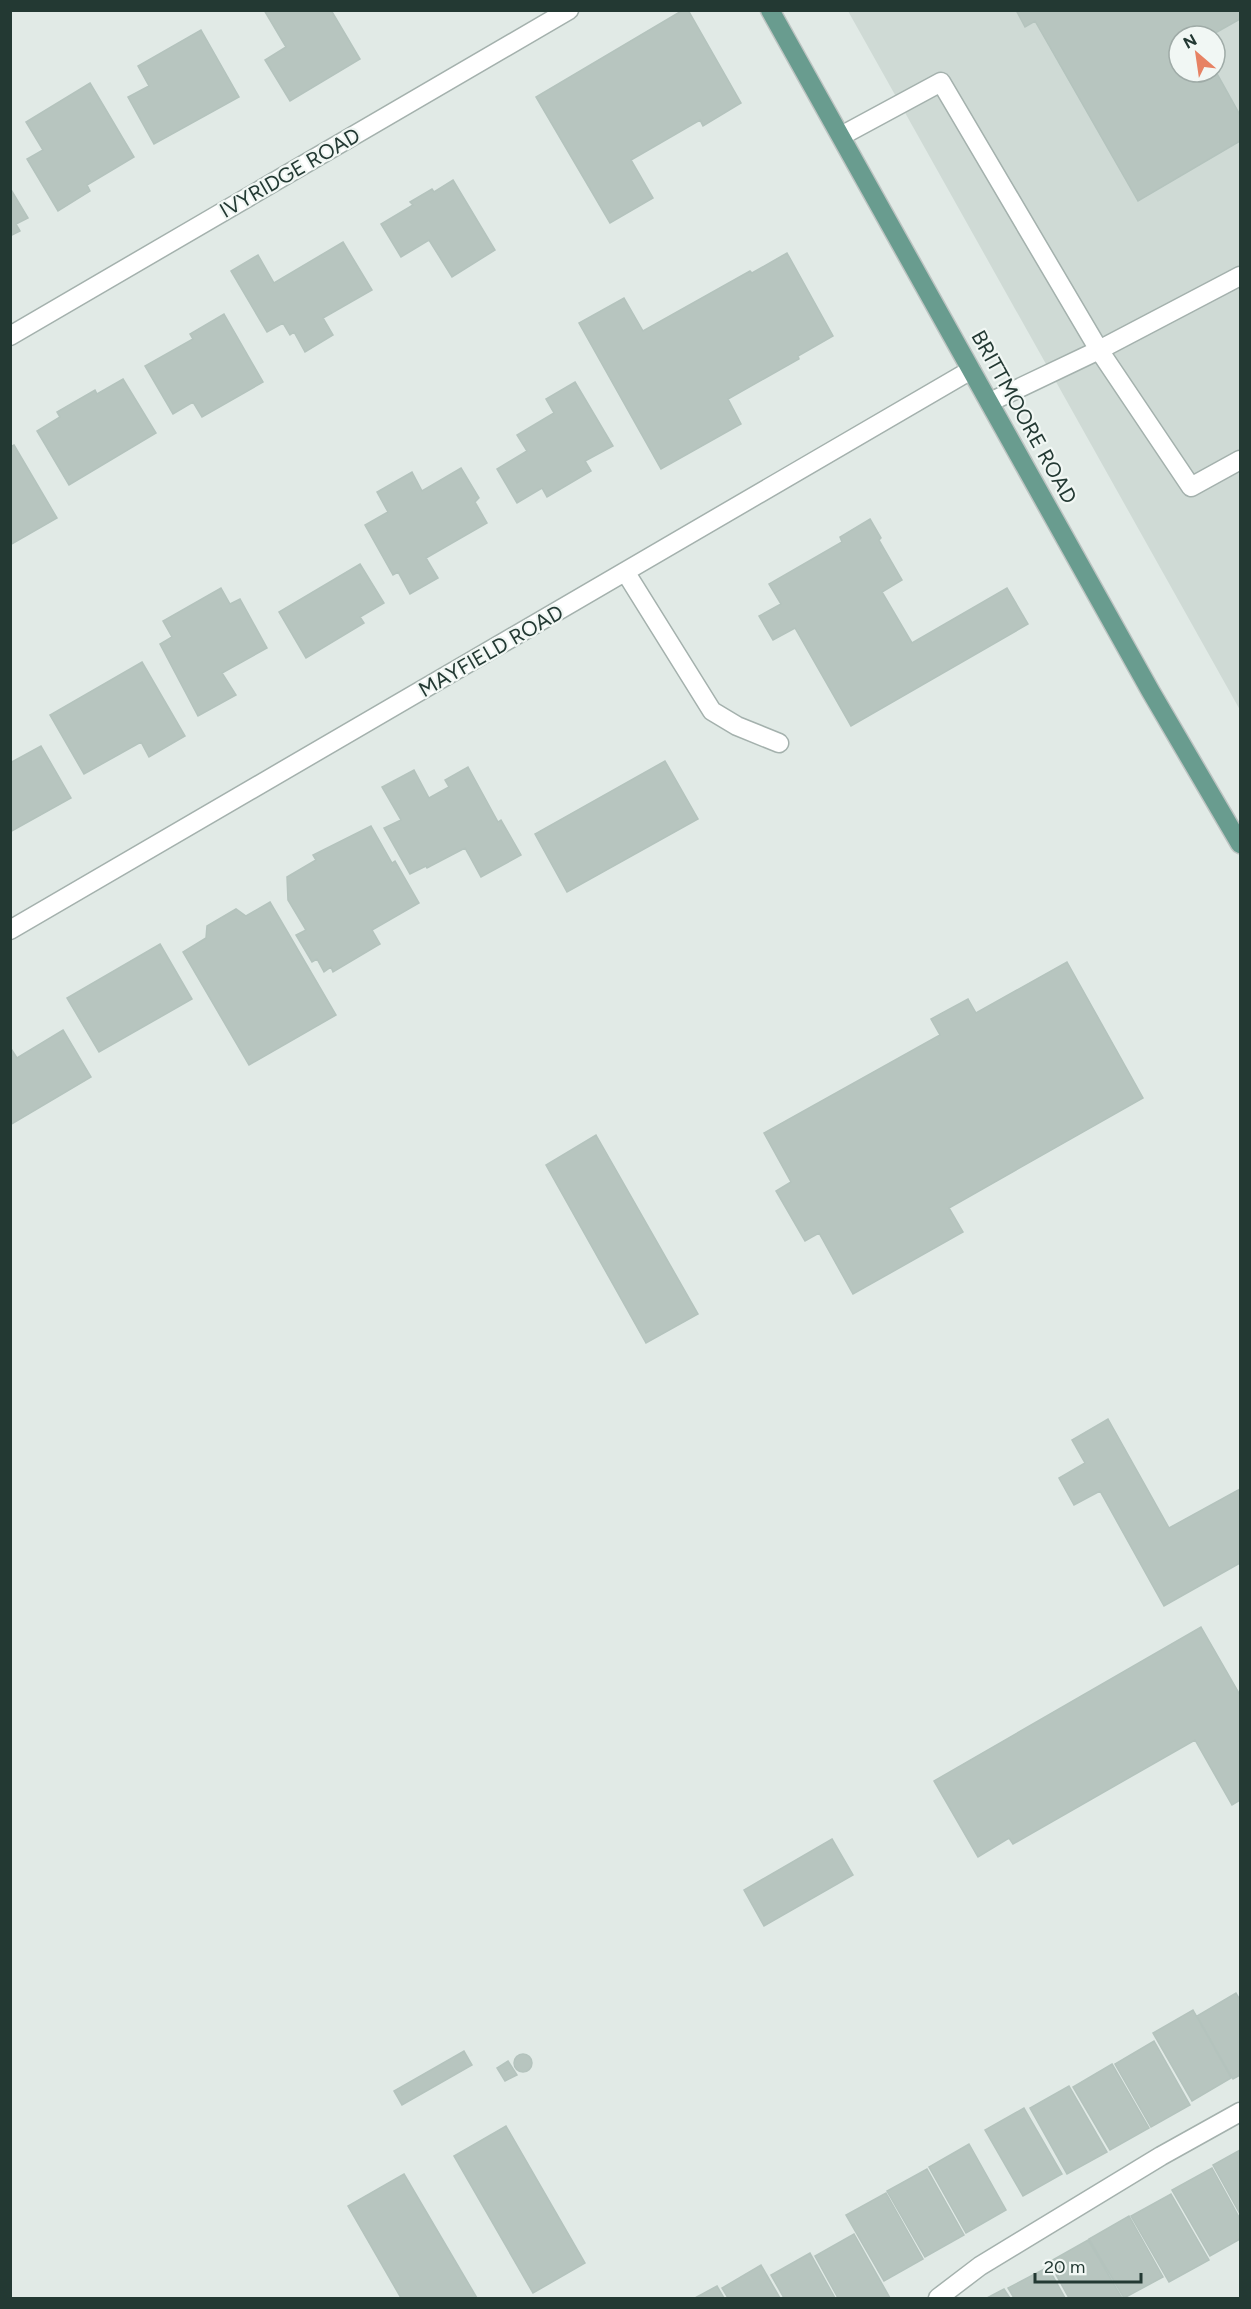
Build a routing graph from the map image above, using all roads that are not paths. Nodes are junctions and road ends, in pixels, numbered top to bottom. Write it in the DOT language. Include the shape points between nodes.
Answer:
graph roads {
  1 [pos="569,10"];
  2 [pos="770,10"];
  3 [pos="841,136"];
  4 [pos="1240,276"];
  5 [pos="10,336"];
  6 [pos="1099,350"];
  7 [pos="971,370"];
  8 [pos="990,402"];
  9 [pos="1240,459"];
  10 [pos="626,573"];
  11 [pos="779,743"];
  12 [pos="1240,844"];
  13 [pos="10,930"];
  14 [pos="1240,2112"];
  15 [pos="938,2298"];
  1 -- 5 [label="street, IVYRIDGE ROAD"];
  2 -- 3 [label="main road, BRITTMOORE ROAD"];
  3 -- 6 [label="street" via="940,82"];
  3 -- 7 [label="main road, BRITTMOORE ROAD"];
  4 -- 6 [label="street"];
  6 -- 8 [label="street"];
  6 -- 9 [label="street" via="1191,488"];
  7 -- 8 [label="main road, BRITTMOORE ROAD"];
  7 -- 10 [label="street, MAYFIELD ROAD"];
  8 -- 12 [label="main road, BRITTMOORE ROAD"];
  10 -- 11 [label="street" via="712,711"];
  10 -- 13 [label="street, MAYFIELD ROAD"];
  14 -- 15 [label="street" via="980,2266"];
}
